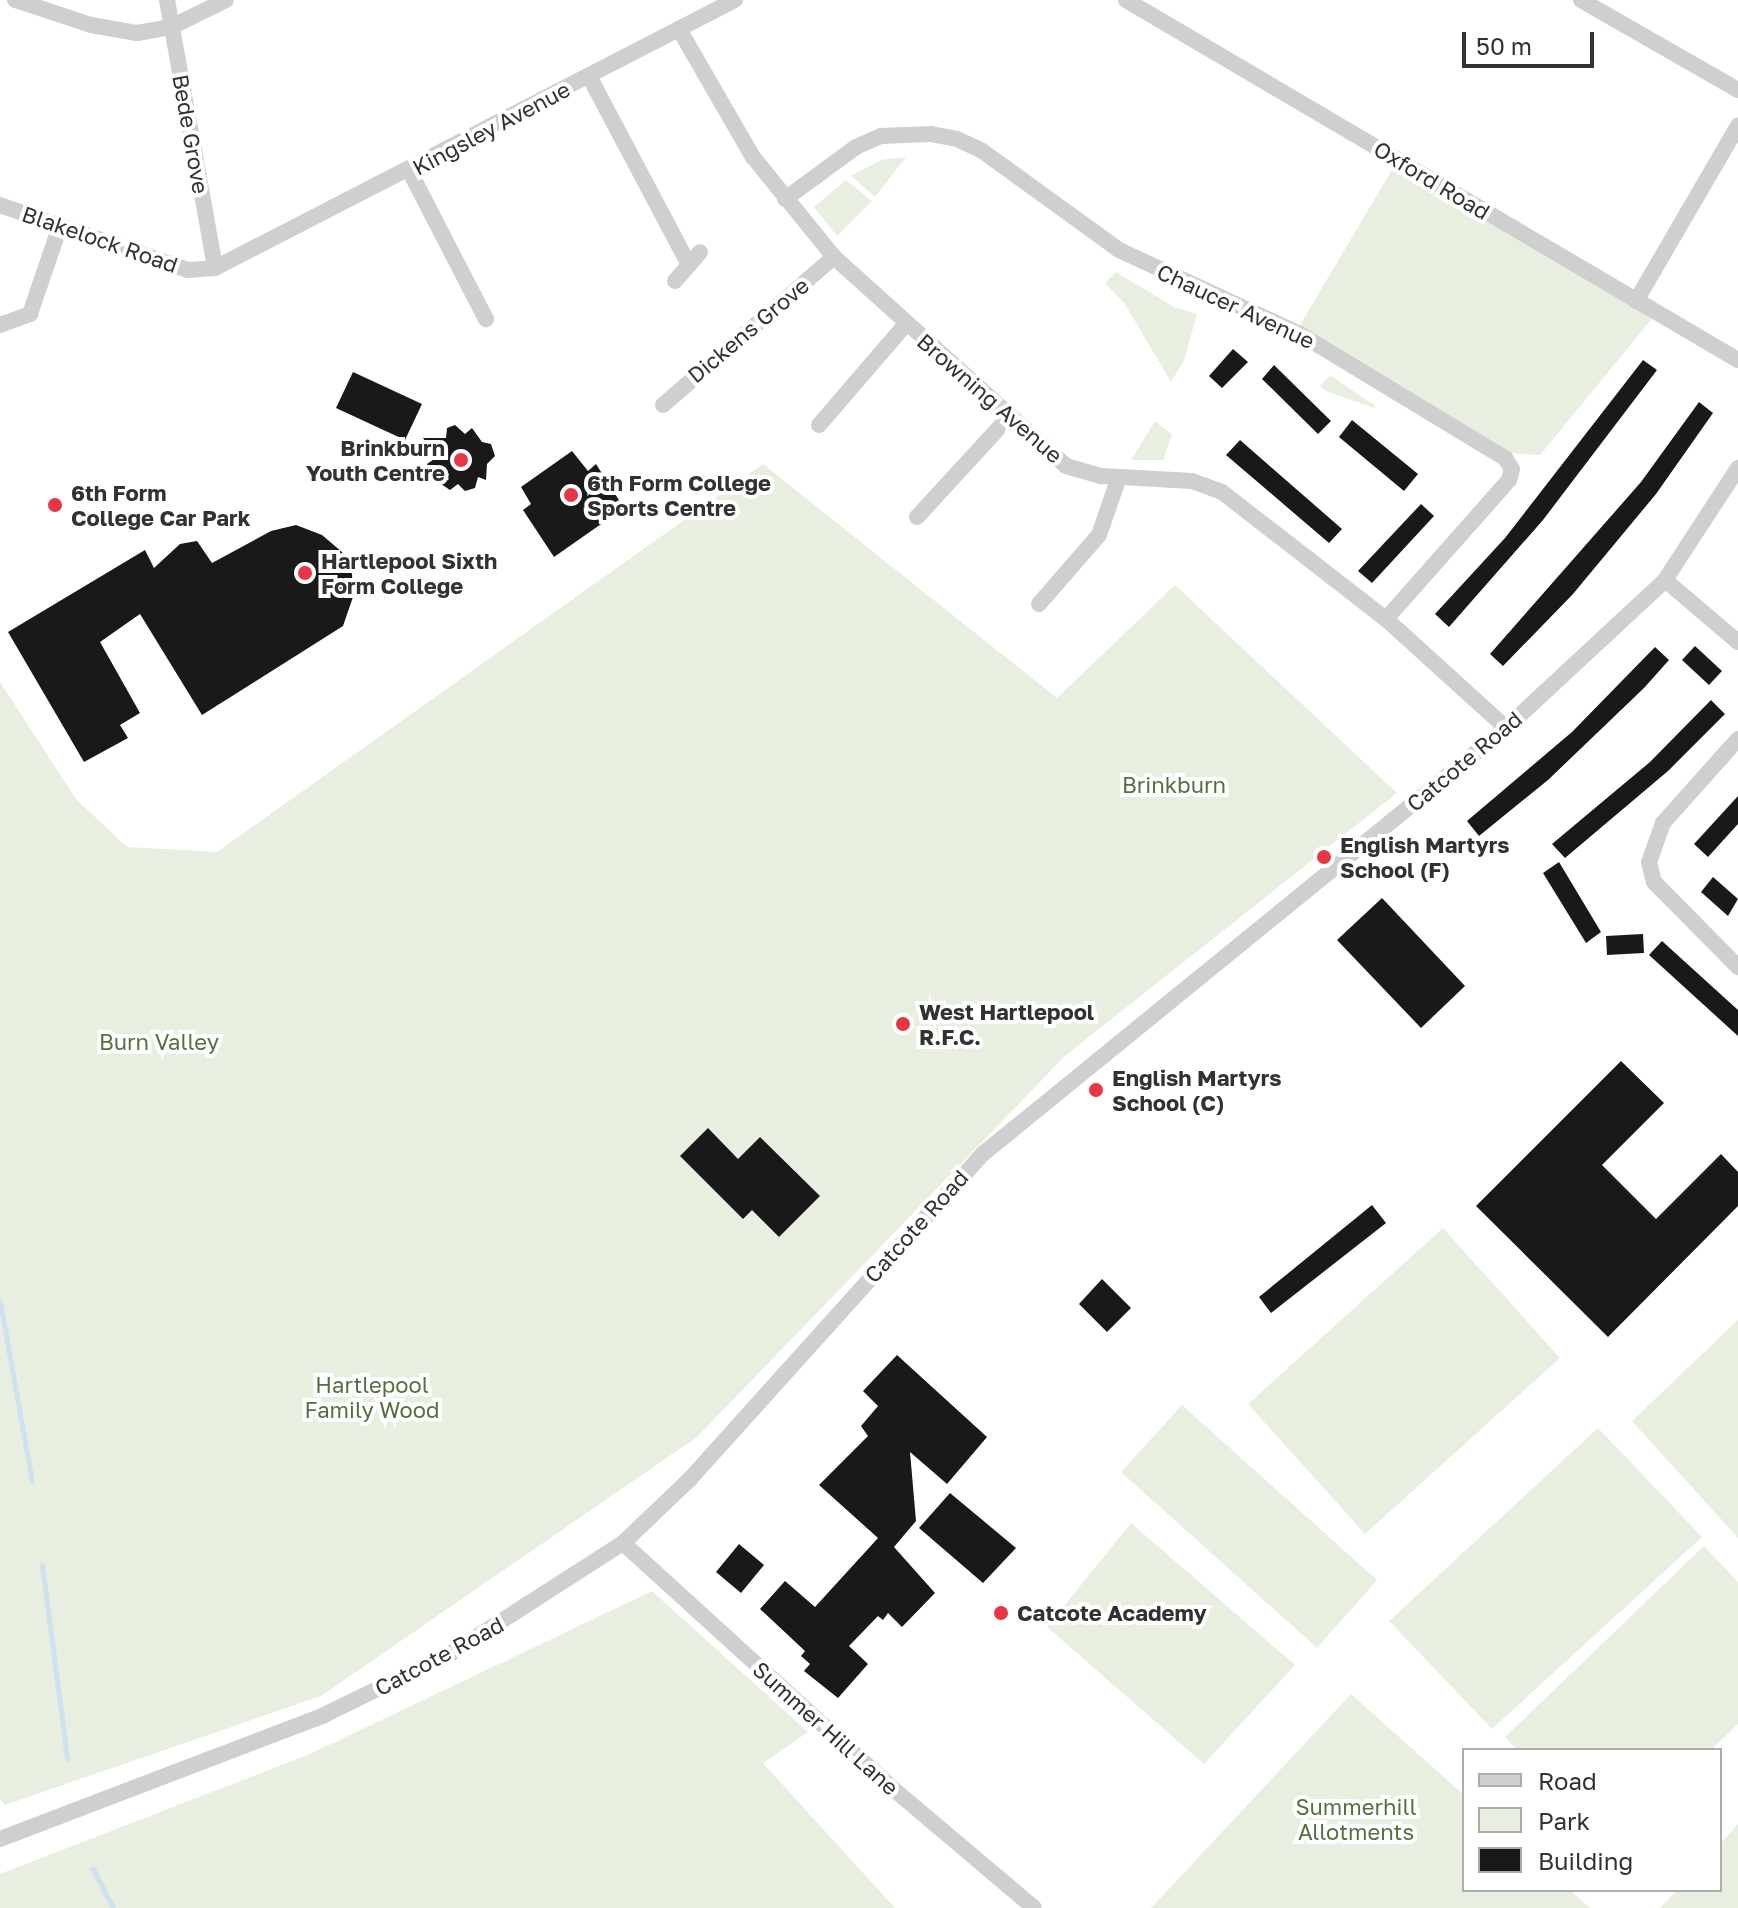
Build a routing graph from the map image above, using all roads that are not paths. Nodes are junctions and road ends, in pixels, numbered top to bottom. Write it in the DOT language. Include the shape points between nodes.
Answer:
graph roads {
  1 [pos="15,0"];
  2 [pos="167,0"];
  3 [pos="226,0"];
  4 [pos="735,0"];
  5 [pos="1126,0"];
  6 [pos="1581,0"];
  7 [pos="171,27"];
  8 [pos="679,29"];
  9 [pos="589,76"];
  10 [pos="1738,90"];
  11 [pos="1738,126"];
  12 [pos="409,170"];
  13 [pos="785,199"];
  14 [pos="0,205"];
  15 [pos="60,226"];
  16 [pos="246,256"];
  17 [pos="834,257"];
  18 [pos="215,268"];
  19 [pos="675,281"];
  20 [pos="1636,301"];
  21 [pos="486,319"];
  22 [pos="906,324"];
  23 [pos="0,325"];
  24 [pos="1738,360"];
  25 [pos="663,405"];
  26 [pos="1010,416"];
  27 [pos="819,425"];
  28 [pos="1738,468"];
  29 [pos="1119,477"];
  30 [pos="917,517"];
  31 [pos="1665,580"];
  32 [pos="1039,604"];
  33 [pos="1386,619"];
  34 [pos="1738,642"];
  35 [pos="1506,728"];
  36 [pos="1738,739"];
  37 [pos="1738,967"];
  38 [pos="623,1543"];
  39 [pos="0,1839"];
  40 [pos="1034,1908"];
  1 -- 7 [label="street" via="102,27 137,33"];
  2 -- 7 [label="street, Bede Grove"];
  3 -- 7 [label="street"];
  4 -- 8 [label="street, Kingsley Avenue"];
  5 -- 20 [label="street, Oxford Road"];
  6 -- 10 [label="street"];
  7 -- 18 [label="street, Bede Grove"];
  8 -- 9 [label="street, Kingsley Avenue"];
  8 -- 13 [label="street, Browning Avenue" via="729,118"];
  9 -- 12 [label="street, Kingsley Avenue"];
  9 -- 19 [label="street" via="694,259"];
  11 -- 20 [label="street"];
  12 -- 16 [label="street, Kingsley Avenue"];
  12 -- 21 [label="street"];
  13 -- 17 [label="street, Browning Avenue"];
  13 -- 33 [label="street, Chaucer Avenue" via="856,147 881,136 957,139 981,150 1119,250 1300,334 1505,458 1512,469 1509,480"];
  14 -- 15 [label="street, Blakelock Road"];
  15 -- 18 [label="street, Blakelock Road" via="188,270"];
  15 -- 23 [label="street" via="30,314"];
  16 -- 18 [label="street, Blakelock Road"];
  17 -- 22 [label="street, Browning Avenue"];
  17 -- 25 [label="street, Dickens Grove"];
  20 -- 24 [label="street, Oxford Road"];
  22 -- 26 [label="street, Browning Avenue"];
  22 -- 27 [label="street"];
  26 -- 29 [label="street, Browning Avenue" via="1066,466"];
  26 -- 30 [label="street"];
  28 -- 31 [label="street, Catcote Road"];
  29 -- 32 [label="street" via="1099,535"];
  29 -- 33 [label="street, Browning Avenue" via="1174,478 1222,492"];
  31 -- 34 [label="street"];
  31 -- 35 [label="street, Catcote Road"];
  33 -- 35 [label="street, Browning Avenue"];
  35 -- 38 [label="street, Catcote Road" via="984,1153 690,1479"];
  36 -- 37 [label="street" via="1663,823 1649,862 1654,882"];
  38 -- 39 [label="street, Catcote Road" via="453,1652 324,1715"];
  38 -- 40 [label="street, Summer Hill Lane" via="891,1787"];
}
